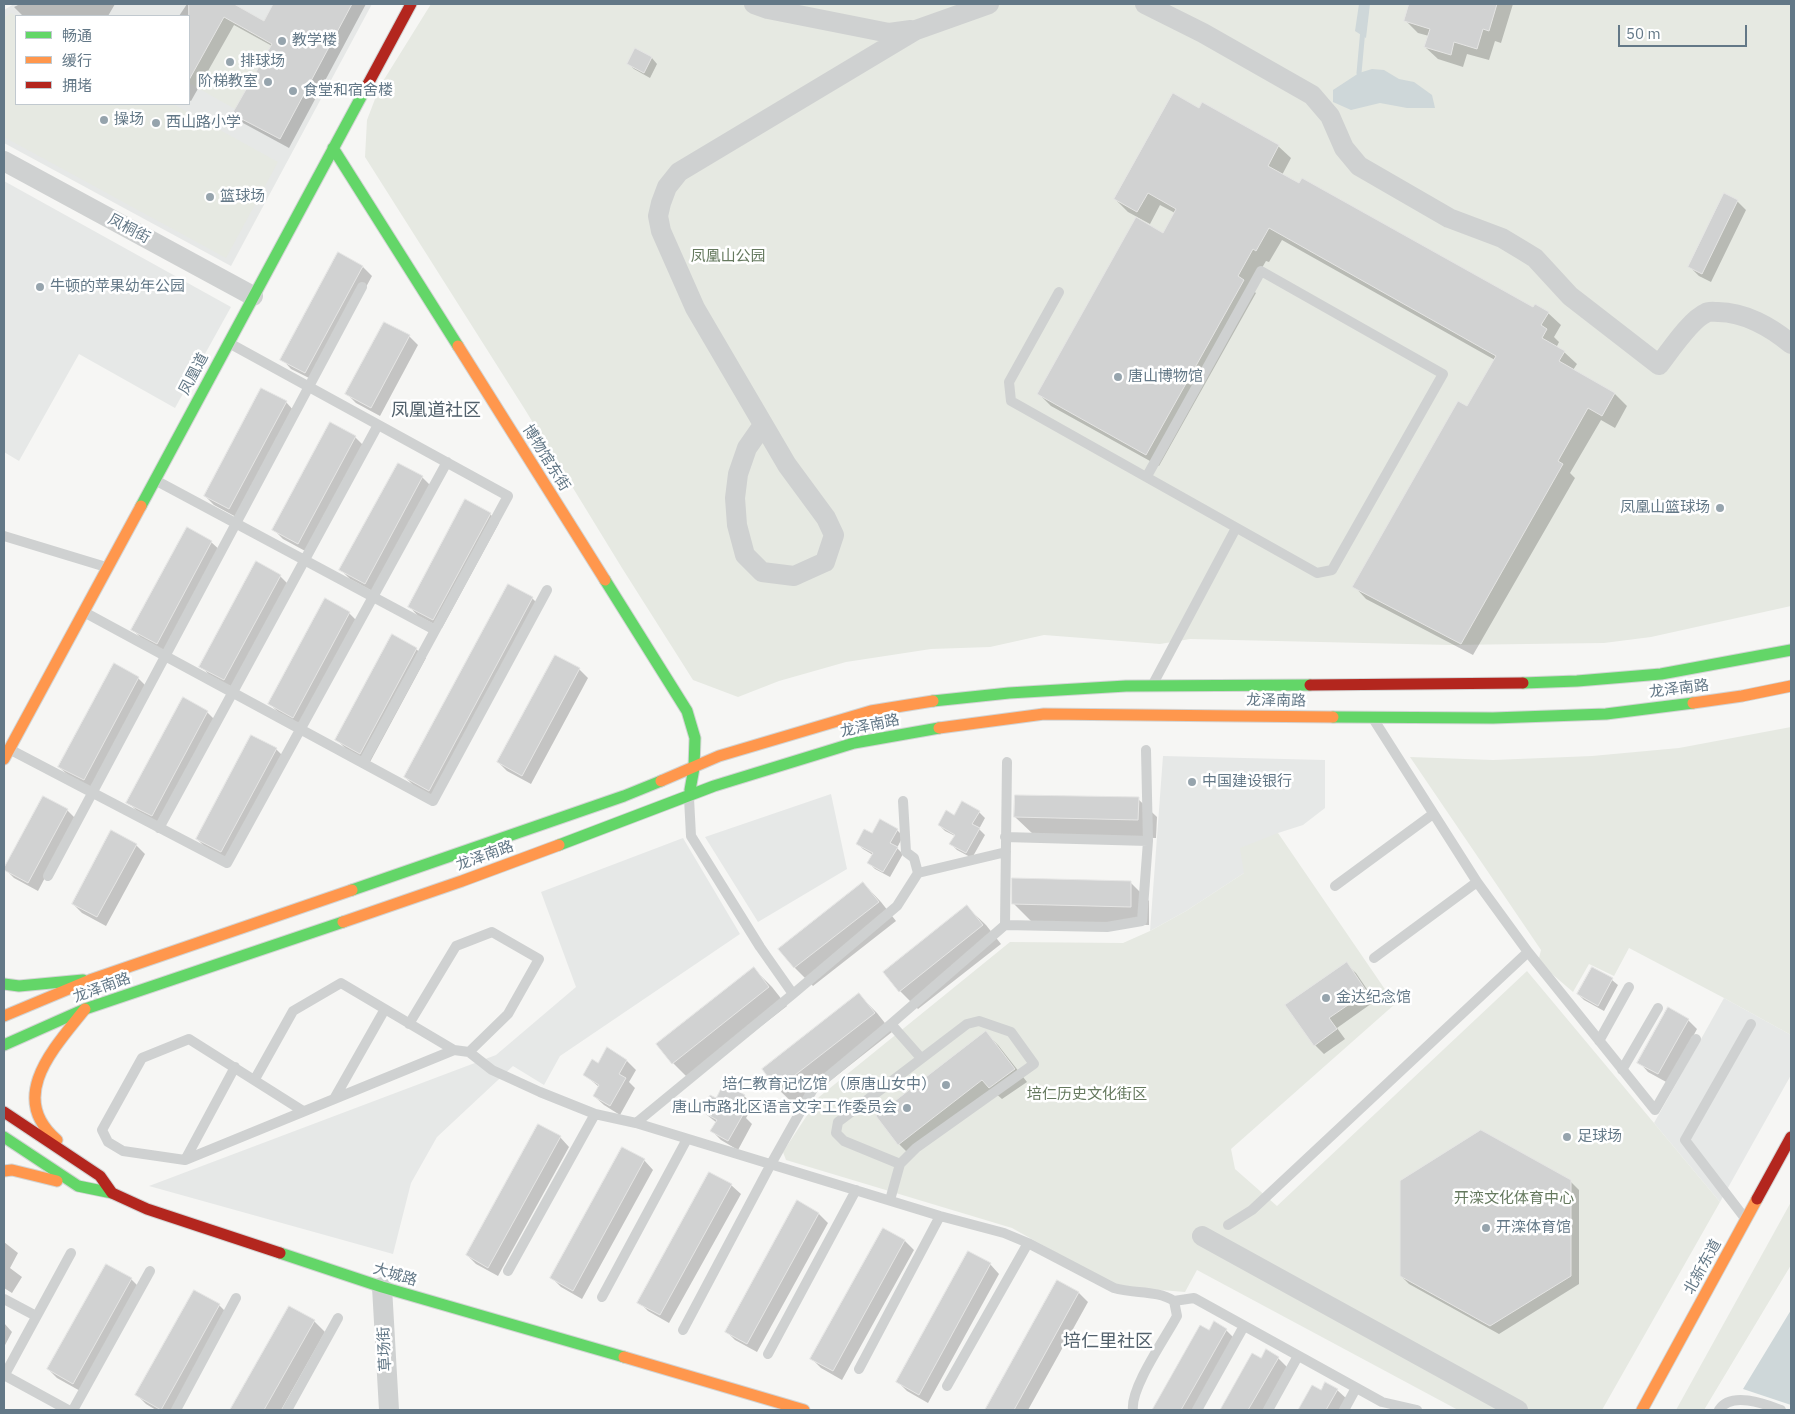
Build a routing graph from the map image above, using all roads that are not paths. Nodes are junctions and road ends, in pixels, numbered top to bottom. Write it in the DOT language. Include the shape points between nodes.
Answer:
graph roads {
  1 [pos="410,4"];
  2 [pos="754,4"];
  3 [pos="990,4"];
  4 [pos="1145,4"];
  5 [pos="916,30"];
  6 [pos="333,148"];
  7 [pos="4,161"];
  8 [pos="362,286"];
  9 [pos="1059,292"];
  10 [pos="253,296"];
  11 [pos="228,343"];
  12 [pos="1791,344"];
  13 [pos="308,388"];
  14 [pos="378,425"];
  15 [pos="763,425"];
  16 [pos="447,462"];
  17 [pos="1147,476"];
  18 [pos="154,480"];
  19 [pos="236,524"];
  20 [pos="1236,528"];
  21 [pos="4,536"];
  22 [pos="304,560"];
  23 [pos="107,567"];
  24 [pos="547,590"];
  25 [pos="373,597"];
  26 [pos="83,611"];
  27 [pos="435,630"];
  28 [pos="1791,650"];
  29 [pos="165,656"];
  30 [pos="1151,686"];
  31 [pos="1791,686"];
  32 [pos="233,692"];
  33 [pos="1372,717"];
  34 [pos="301,729"];
  35 [pos="1146,750"];
  36 [pos="5,752"];
  37 [pos="1007,762"];
  38 [pos="363,763"];
  39 [pos="694,768"];
  40 [pos="92,793"];
  41 [pos="689,796"];
  42 [pos="903,801"];
  43 [pos="1433,814"];
  44 [pos="159,828"];
  45 [pos="1005,838"];
  46 [pos="1148,841"];
  47 [pos="1006,852"];
  48 [pos="918,873"];
  49 [pos="48,876"];
  50 [pos="1477,882"];
  51 [pos="1335,886"];
  52 [pos="1005,925"];
  53 [pos="1528,952"];
  54 [pos="1374,958"];
  55 [pos="90,980"];
  56 [pos="4,984"];
  57 [pos="1629,987"];
  58 [pos="793,994"];
  59 [pos="1658,1008"];
  60 [pos="85,1009"];
  61 [pos="385,1010"];
  62 [pos="4,1016"];
  63 [pos="409,1024"];
  64 [pos="891,1024"];
  65 [pos="1751,1024"];
  66 [pos="1696,1038"];
  67 [pos="1599,1041"];
  68 [pos="4,1045"];
  69 [pos="454,1050"];
  70 [pos="470,1052"];
  71 [pos="922,1058"];
  72 [pos="235,1067"];
  73 [pos="1622,1070"];
  74 [pos="255,1079"];
  75 [pos="334,1099"];
  76 [pos="303,1111"];
  77 [pos="4,1112"];
  78 [pos="595,1114"];
  79 [pos="636,1123"];
  80 [pos="4,1137"];
  81 [pos="1791,1137"];
  82 [pos="687,1139"];
  83 [pos="185,1160"];
  84 [pos="771,1164"];
  85 [pos="900,1164"];
  86 [pos="4,1171"];
  87 [pos="100,1176"];
  88 [pos="78,1186"];
  89 [pos="856,1190"];
  90 [pos="112,1193"];
  91 [pos="890,1200"];
  92 [pos="940,1216"];
  93 [pos="1746,1220"];
  94 [pos="1228,1225"];
  95 [pos="1202,1236"];
  96 [pos="1028,1243"];
  97 [pos="71,1253"];
  98 [pos="150,1271"];
  99 [pos="508,1271"];
  100 [pos="382,1287"];
  101 [pos="602,1297"];
  102 [pos="236,1298"];
  103 [pos="4,1299"];
  104 [pos="1174,1301"];
  105 [pos="36,1316"];
  106 [pos="338,1318"];
  107 [pos="1244,1326"];
  108 [pos="683,1330"];
  109 [pos="768,1354"];
  110 [pos="1298,1356"];
  111 [pos="859,1369"];
  112 [pos="4,1376"];
  113 [pos="947,1386"];
  114 [pos="1356,1388"];
  115 [pos="68,1410"];
  116 [pos="73,1410"];
  117 [pos="176,1410"];
  118 [pos="287,1410"];
  119 [pos="388,1410"];
  120 [pos="804,1410"];
  121 [pos="1133,1410"];
  122 [pos="1197,1410"];
  123 [pos="1268,1410"];
  124 [pos="1344,1410"];
  125 [pos="1416,1410"];
  126 [pos="1518,1410"];
  127 [pos="1642,1410"];
  128 [pos="1719,1410"];
  129 [pos="1781,1410"];
  1 -- 6 [label="main road, 凤凰道"];
  2 -- 5 [label="street" via="768,10 889,33"];
  3 -- 5 [label="street"];
  4 -- 12 [label="street" via="1312,95 1330,116 1344,148 1359,166 1449,218 1502,238 1535,258 1570,296 1659,365 1687,328 1706,312 1741,314"];
  5 -- 15 [label="street" via="679,172 666,186 658,216 661,231 695,308"];
  6 -- 10 [label="main road, 凤凰道"];
  6 -- 39 [label="main road, 博物馆东街" via="687,711 695,738"];
  7 -- 10 [label="street, 凤桐街"];
  8 -- 13 [label="lane"];
  9 -- 17 [label="lane" via="1009,382 1011,401"];
  10 -- 11 [label="main road, 凤凰道"];
  11 -- 13 [label="lane"];
  11 -- 18 [label="main road, 凤凰道"];
  13 -- 14 [label="lane"];
  13 -- 19 [label="lane"];
  14 -- 16 [label="lane"];
  14 -- 22 [label="lane"];
  15 -- 15 [label="street" via="747,448 738,474 735,498 738,526 744,555 762,572 794,576 825,562 834,535"];
  16 -- 25 [label="lane"];
  16 -- 27 [label="lane" via="508,496"];
  17 -- 20 [label="lane"];
  17 -- 20 [label="lane" via="1261,271 1443,374 1332,570 1317,573"];
  18 -- 19 [label="lane"];
  18 -- 23 [label="main road, 凤凰道"];
  19 -- 22 [label="lane"];
  19 -- 29 [label="lane"];
  20 -- 30 [label="lane"];
  21 -- 23 [label="lane"];
  22 -- 25 [label="lane"];
  22 -- 32 [label="lane"];
  23 -- 26 [label="main road, 凤凰道"];
  24 -- 38 [label="lane" via="433,801"];
  25 -- 27 [label="lane"];
  25 -- 34 [label="lane"];
  26 -- 29 [label="lane"];
  26 -- 36 [label="main road, 凤凰道"];
  27 -- 38 [label="lane"];
  28 -- 30 [label="main road, 龙泽南路" via="1661,674 1577,681"];
  29 -- 32 [label="lane"];
  29 -- 40 [label="lane"];
  30 -- 39 [label="main road, 龙泽南路" via="1009,693 946,699 870,712 719,756"];
  31 -- 33 [label="main road, 龙泽南路" via="1742,696 1606,714 1493,718"];
  32 -- 34 [label="lane"];
  32 -- 44 [label="lane"];
  33 -- 41 [label="main road, 龙泽南路" via="1044,714 854,743"];
  33 -- 43 [label="lane"];
  34 -- 38 [label="lane"];
  34 -- 44 [label="lane" via="227,864"];
  35 -- 46 [label="lane"];
  36 -- 40 [label="lane"];
  37 -- 45 [label="lane"];
  39 -- 41 [label="main road, 博物馆东街"];
  39 -- 55 [label="main road, 龙泽南路" via="624,796"];
  40 -- 44 [label="lane"];
  40 -- 49 [label="lane"];
  41 -- 58 [label="lane" via="691,836"];
  41 -- 60 [label="main road, 龙泽南路" via="462,880"];
  42 -- 48 [label="lane" via="906,852 914,858"];
  43 -- 50 [label="lane"];
  43 -- 51 [label="lane"];
  45 -- 46 [label="lane"];
  45 -- 47 [label="lane"];
  46 -- 52 [label="lane" via="1142,921 1107,927"];
  47 -- 48 [label="lane"];
  47 -- 52 [label="lane"];
  48 -- 58 [label="lane" via="897,906"];
  50 -- 53 [label="lane"];
  50 -- 54 [label="lane"];
  52 -- 64 [label="lane"];
  53 -- 67 [label="lane"];
  53 -- 94 [label="lane" via="1252,1210"];
  55 -- 56 [label="main road" via="19,986"];
  55 -- 62 [label="main road, 龙泽南路"];
  57 -- 67 [label="lane"];
  58 -- 79 [label="lane"];
  59 -- 73 [label="lane"];
  60 -- 68 [label="main road, 龙泽南路"];
  60 -- 87 [label="main road" via="50,1052 39,1072 34,1094 36,1115 47,1134 88,1163"];
  61 -- 63 [label="lane"];
  61 -- 74 [label="lane" via="341,983 293,1011"];
  61 -- 75 [label="lane"];
  63 -- 69 [label="lane"];
  63 -- 70 [label="lane" via="456,946 492,932 539,959 508,1014"];
  64 -- 71 [label="lane"];
  64 -- 84 [label="lane" via="813,1089"];
  65 -- 93 [label="lane" via="1685,1140"];
  66 -- 73 [label="lane" via="1655,1110"];
  67 -- 73 [label="lane"];
  69 -- 70 [label="lane"];
  69 -- 75 [label="lane"];
  70 -- 78 [label="lane" via="492,1070"];
  71 -- 85 [label="lane" via="838,1122 836,1133 844,1141"];
  71 -- 85 [label="lane" via="967,1024 979,1022 1011,1032 1034,1064 916,1148"];
  72 -- 74 [label="lane"];
  72 -- 83 [label="lane"];
  72 -- 83 [label="lane" via="189,1039 142,1058 102,1130 108,1142 123,1151"];
  74 -- 76 [label="lane"];
  75 -- 76 [label="lane"];
  76 -- 83 [label="lane"];
  77 -- 87 [label="main road"];
  78 -- 79 [label="lane"];
  78 -- 99 [label="lane"];
  79 -- 82 [label="lane"];
  80 -- 88 [label="main road"];
  81 -- 93 [label="main road, 北新东道"];
  82 -- 84 [label="lane"];
  82 -- 101 [label="lane"];
  84 -- 89 [label="lane"];
  84 -- 108 [label="lane"];
  85 -- 91 [label="lane"];
  86 -- 88 [label="main road, 大城路" via="12,1170"];
  87 -- 90 [label="main road"];
  88 -- 90 [label="main road, 大城路"];
  89 -- 91 [label="lane"];
  89 -- 109 [label="lane"];
  90 -- 100 [label="main road, 大城路" via="147,1208"];
  91 -- 92 [label="lane"];
  92 -- 96 [label="lane" via="1004,1233"];
  92 -- 111 [label="lane"];
  93 -- 127 [label="main road, 北新东道"];
  95 -- 126 [label="street"];
  96 -- 104 [label="lane" via="1114,1288 1166,1296"];
  96 -- 113 [label="lane"];
  97 -- 105 [label="lane"];
  98 -- 116 [label="lane"];
  100 -- 119 [label="street, 草场街"];
  100 -- 120 [label="main road, 大城路"];
  102 -- 117 [label="lane"];
  103 -- 105 [label="lane"];
  104 -- 107 [label="lane" via="1194,1298"];
  104 -- 121 [label="lane" via="1178,1316 1137,1386"];
  105 -- 112 [label="lane"];
  106 -- 118 [label="lane"];
  107 -- 110 [label="lane"];
  107 -- 122 [label="lane"];
  110 -- 114 [label="lane"];
  110 -- 123 [label="lane"];
  112 -- 115 [label="lane"];
  114 -- 124 [label="lane"];
  114 -- 125 [label="lane" via="1382,1402"];
  128 -- 129 [label="lane" via="1731,1401 1756,1401"];
}
